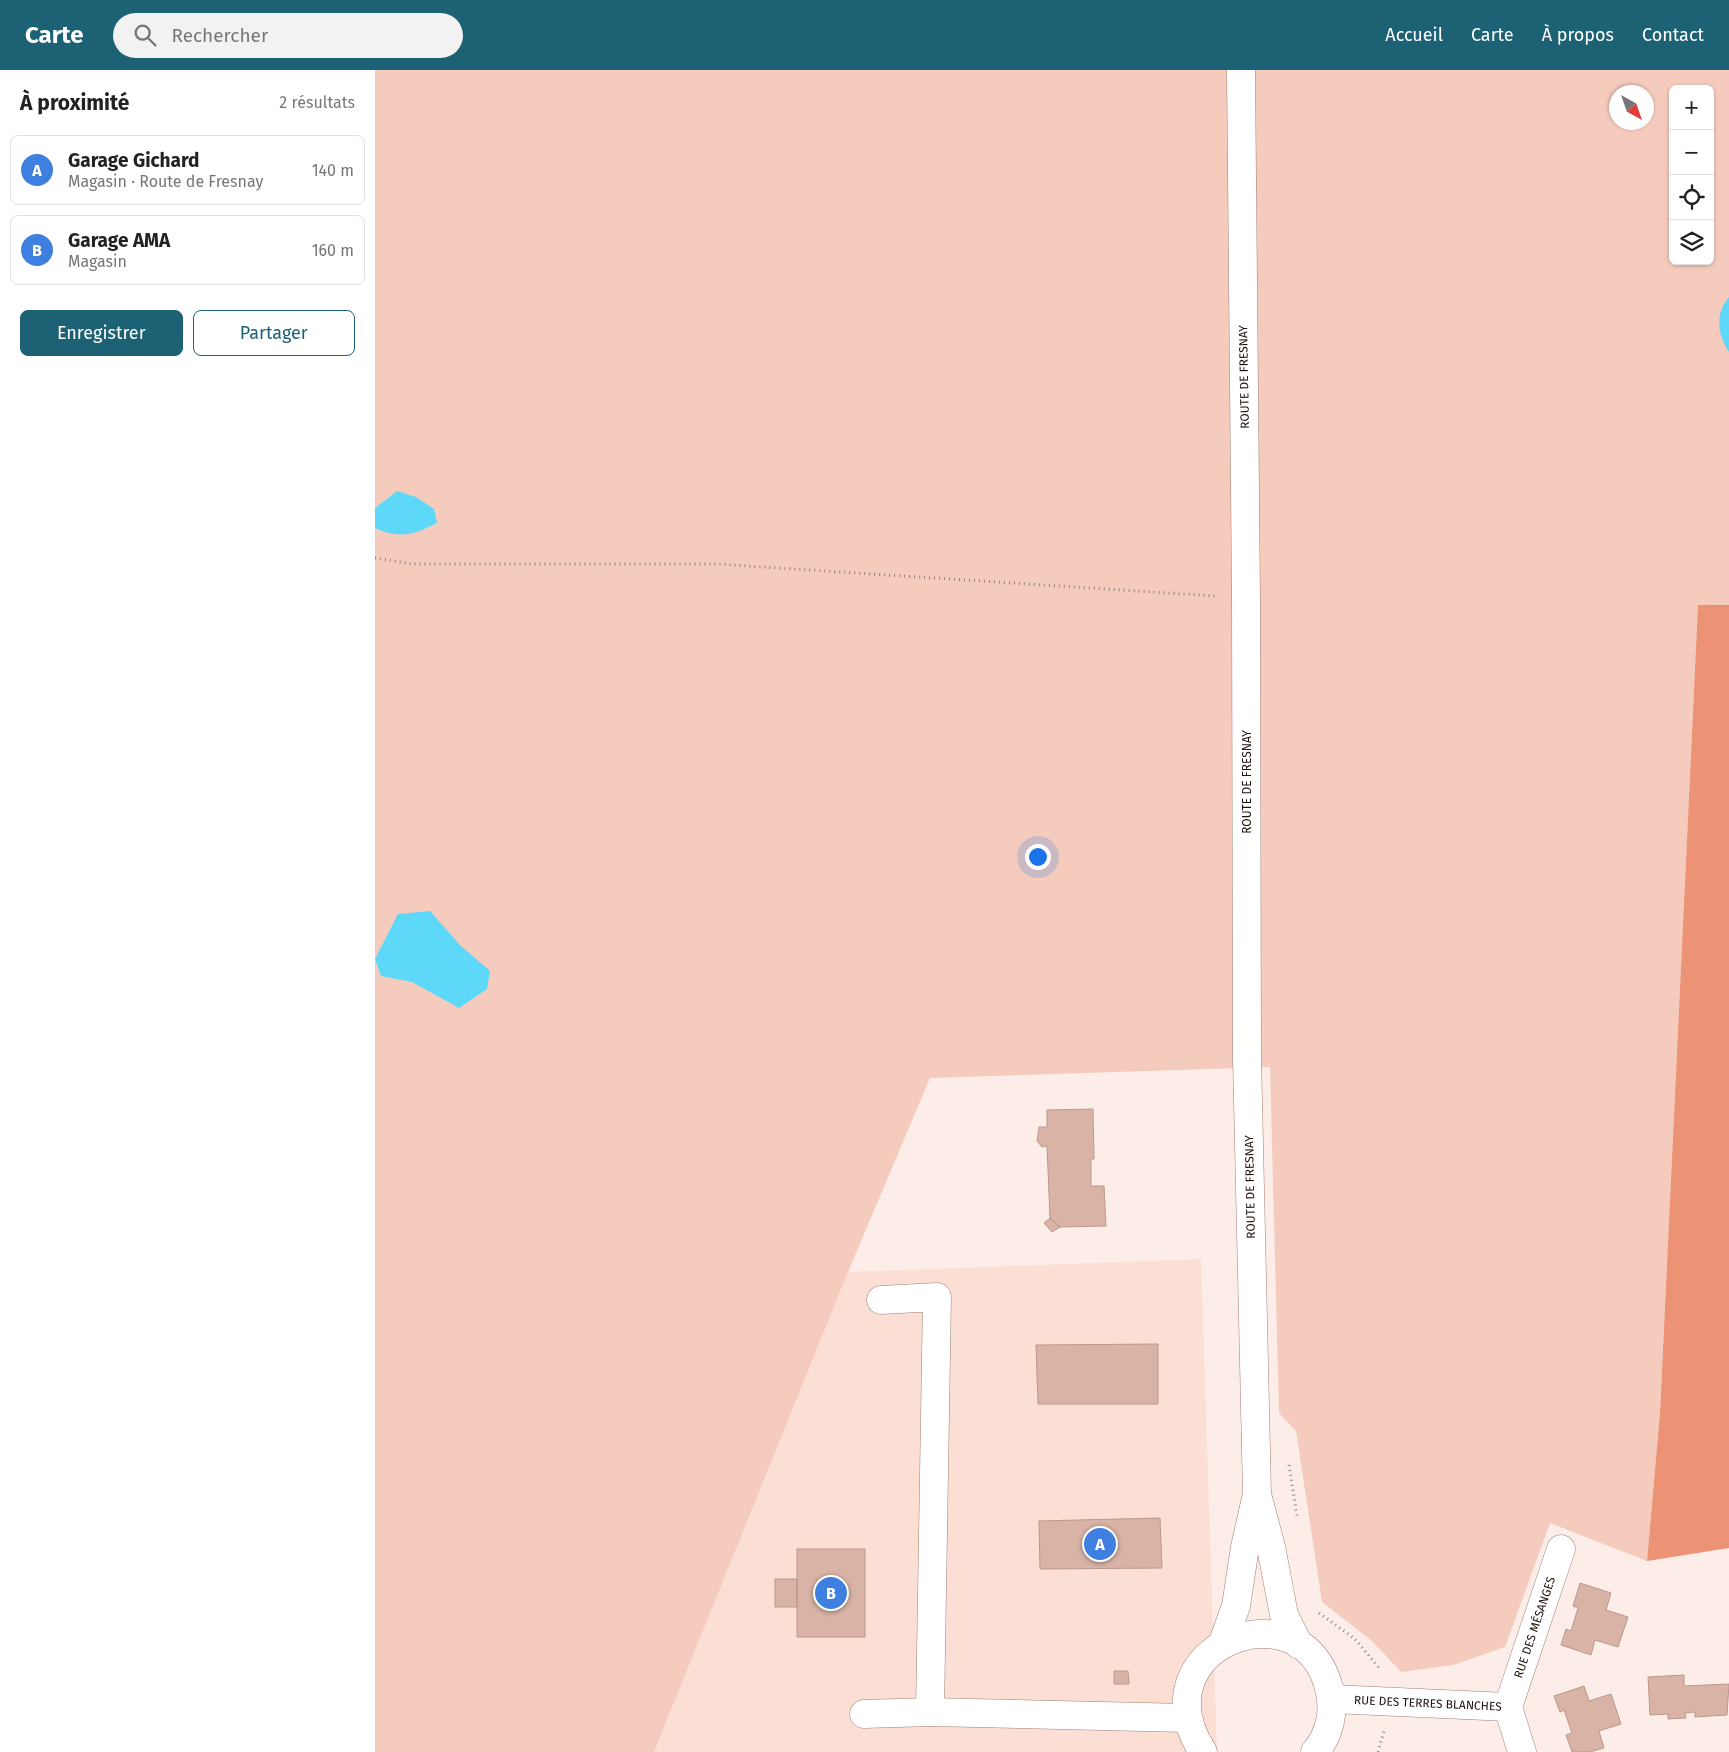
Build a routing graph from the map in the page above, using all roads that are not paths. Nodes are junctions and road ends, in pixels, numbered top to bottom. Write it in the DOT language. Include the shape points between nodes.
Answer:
graph roads {
  1 [pos="1241,70"];
  2 [pos="881,1300"];
  3 [pos="1257,1494"];
  4 [pos="1561,1549"];
  5 [pos="1222,1645"];
  6 [pos="1299,1645"];
  7 [pos="1332,1699"];
  8 [pos="1508,1708"];
  9 [pos="930,1712"];
  10 [pos="864,1714"];
  11 [pos="1187,1718"];
  12 [pos="1203,1752"];
  13 [pos="1315,1752"];
  14 [pos="1522,1752"];
  1 -- 3 [label="street, ROUTE DE FRESNAY" via="1247,1047"];
  2 -- 9 [label="street" via="937,1298"];
  3 -- 5 [label="street, ROUTE DE FRESNAY" via="1236,1606"];
  3 -- 6 [label="street, ROUTE DE FRESNAY" via="1284,1615"];
  4 -- 8 [label="street, RUE DES MÉSANGES"];
  5 -- 6 [label="street" via="1233,1638 1258,1633 1280,1636"];
  5 -- 11 [label="street" via="1212,1650 1196,1670 1187,1693"];
  6 -- 7 [label="street" via="1315,1659 1327,1678"];
  7 -- 8 [label="street, RUE DES TERRES BLANCHES"];
  7 -- 13 [label="street" via="1330,1723"];
  8 -- 14 [label="street, RUE DES TERRES BLANCHES"];
  9 -- 10 [label="street"];
  9 -- 11 [label="street"];
  11 -- 12 [label="street" via="1193,1738"];
}
